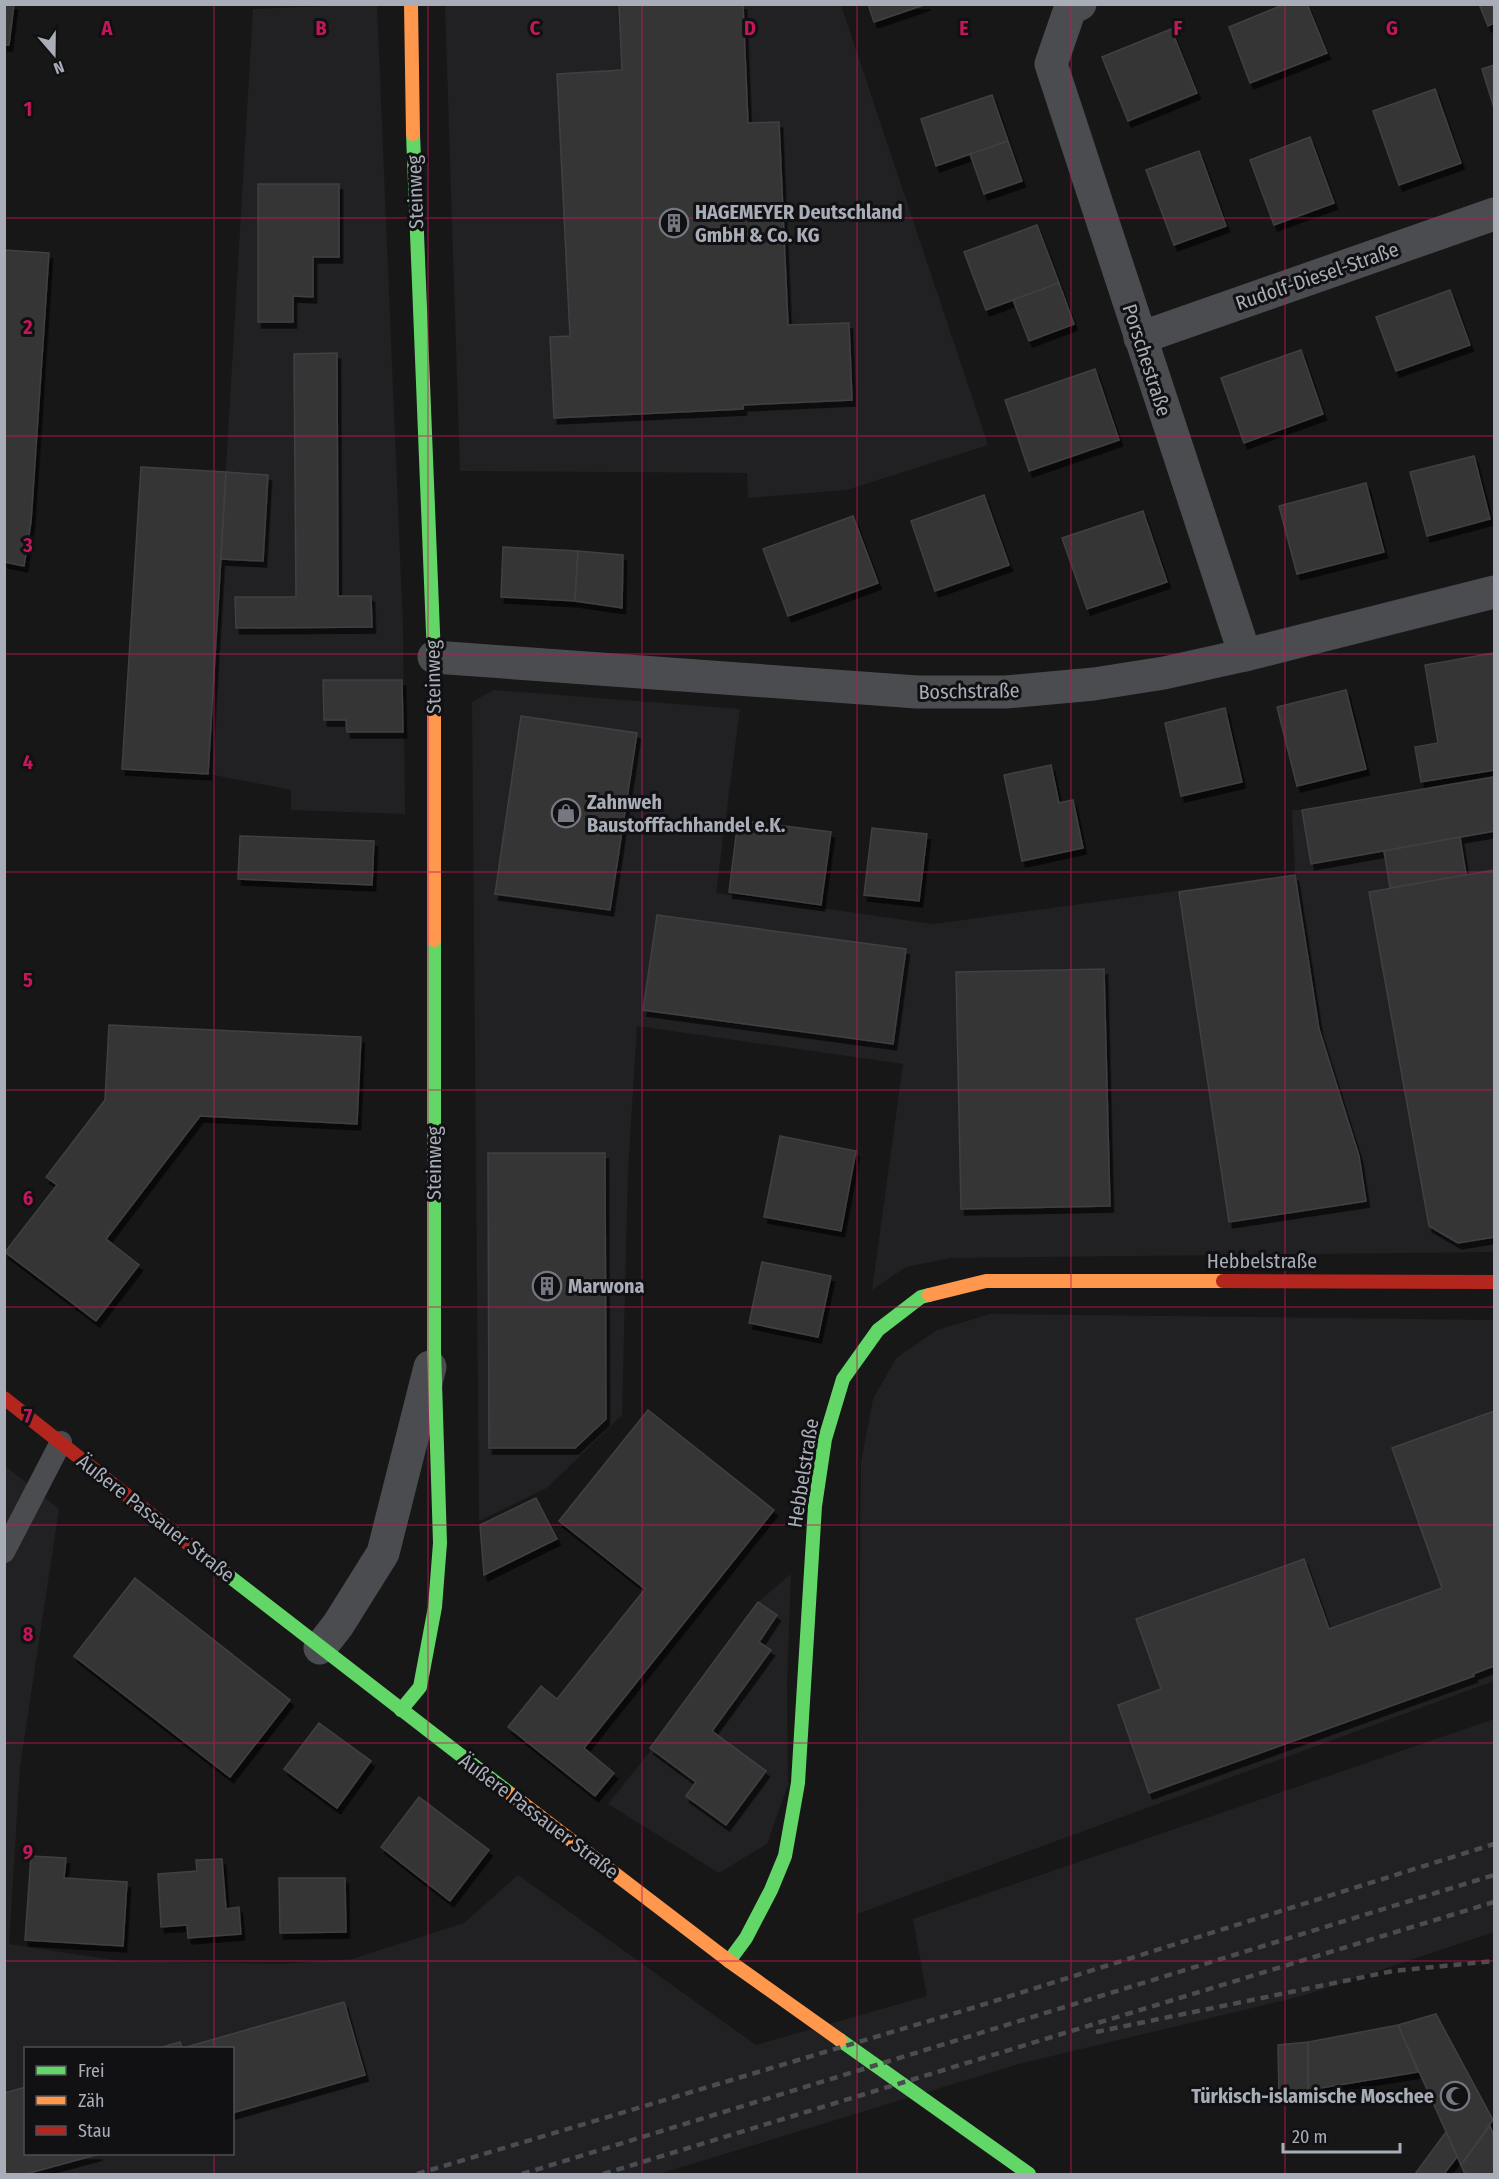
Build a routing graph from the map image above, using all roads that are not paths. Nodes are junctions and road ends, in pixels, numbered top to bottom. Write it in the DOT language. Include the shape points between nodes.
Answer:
graph roads {
  1 [pos="411,4"];
  2 [pos="1080,4"];
  3 [pos="1494,214"];
  4 [pos="1140,338"];
  5 [pos="1494,592"];
  6 [pos="1245,655"];
  7 [pos="434,657"];
  8 [pos="1494,1282"];
  9 [pos="434,1350"];
  10 [pos="4,1398"];
  11 [pos="61,1443"];
  12 [pos="4,1552"];
  13 [pos="320,1648"];
  14 [pos="401,1710"];
  15 [pos="729,1961"];
  16 [pos="1029,2175"];
  1 -- 7 [label="street, Steinweg"];
  2 -- 4 [label="street, Porschestraße" via="1070,9 1051,63"];
  3 -- 4 [label="street, Rudolf-Diesel-Straße"];
  4 -- 6 [label="street, Porschestraße"];
  5 -- 6 [label="street, Boschstraße"];
  6 -- 7 [label="street, Boschstraße" via="1094,684 1006,692 917,692"];
  7 -- 9 [label="street, Steinweg"];
  8 -- 15 [label="street, Hebbelstraße" via="986,1281 921,1297 878,1330 843,1378 825,1438 814,1506 798,1783 785,1856 746,1938"];
  9 -- 13 [label="street, Steinweg" via="383,1553"];
  9 -- 14 [label="street, Steinweg" via="440,1543 435,1607 420,1687"];
  10 -- 11 [label="street, Äußere Passauer Straße"];
  11 -- 12 [label="lane, Äußere Passauer Straße"];
  11 -- 13 [label="street, Äußere Passauer Straße"];
  13 -- 14 [label="street, Äußere Passauer Straße"];
  14 -- 15 [label="street, Äußere Passauer Straße"];
  15 -- 16 [label="street, Äußere Passauer Straße"];
}
